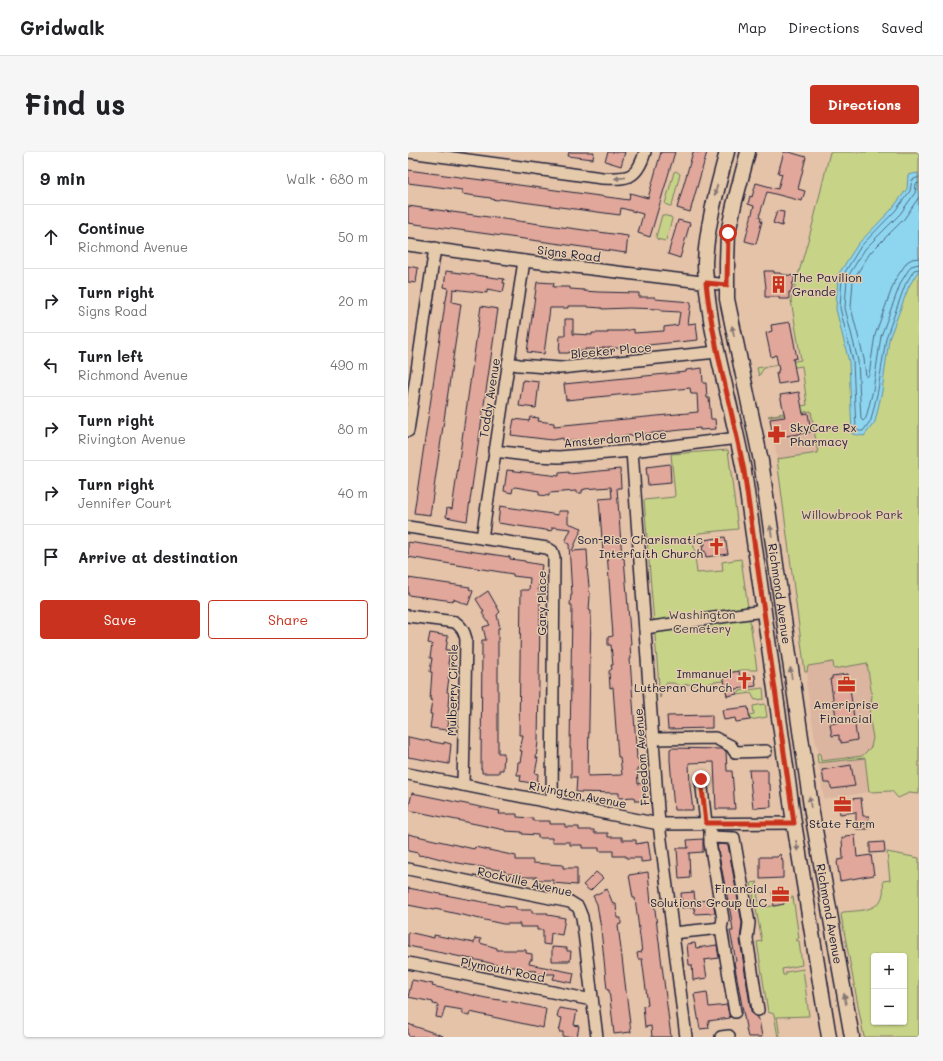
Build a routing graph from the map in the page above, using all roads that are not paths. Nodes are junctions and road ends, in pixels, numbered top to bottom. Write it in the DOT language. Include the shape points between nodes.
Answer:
graph roads {
  1 [pos="409,152"];
  2 [pos="644,152"];
  3 [pos="727,152"];
  4 [pos="748,152"];
  5 [pos="408,244"];
  6 [pos="435,248"];
  7 [pos="524,261"];
  8 [pos="706,283"];
  9 [pos="727,285"];
  10 [pos="717,352"];
  11 [pos="508,364"];
  12 [pos="408,431"];
  13 [pos="738,438"];
  14 [pos="494,451"];
  15 [pos="632,451"];
  16 [pos="408,527"];
  17 [pos="482,538"];
  18 [pos="763,611"];
  19 [pos="408,616"];
  20 [pos="645,628"];
  21 [pos="653,739"];
  22 [pos="766,751"];
  23 [pos="408,774"];
  24 [pos="701,779"];
  25 [pos="463,785"];
  26 [pos="552,803"];
  27 [pos="708,823"];
  28 [pos="794,823"];
  29 [pos="659,824"];
  30 [pos="710,837"];
  31 [pos="408,869"];
  32 [pos="720,928"];
  33 [pos="673,933"];
  34 [pos="408,963"];
  35 [pos="592,1000"];
  36 [pos="758,1010"];
  37 [pos="735,1012"];
  38 [pos="597,1037"];
  39 [pos="686,1037"];
  40 [pos="829,1037"];
  41 [pos="852,1037"];
  2 -- 1 [label="street, one-way" via="641,165 634,174 619,179"];
  3 -- 8 [label="main road, Richmond Avenue, one-way" via="707,235"];
  4 -- 9 [label="main road, Richmond Avenue" via="728,233"];
  5 -- 6 [label="street, Signs Road"];
  6 -- 7 [label="street, Signs Road"];
  6 -- 12 [label="street"];
  7 -- 8 [label="street, Signs Road"];
  7 -- 11 [label="street, Toddy Avenue"];
  8 -- 9 [label="street, Signs Road"];
  8 -- 10 [label="main road, Richmond Avenue"];
  41 -- 9 [label="main road, Richmond Avenue, one-way" via="812,814 760,461 730,317"];
  10 -- 11 [label="street, Bleeker Place" via="560,368"];
  10 -- 13 [label="main road, Richmond Avenue"];
  11 -- 14 [label="street, Toddy Avenue"];
  13 -- 15 [label="street, Amsterdam Place"];
  13 -- 18 [label="main road, Richmond Avenue"];
  14 -- 15 [label="street, Amsterdam Place" via="559,457"];
  14 -- 17 [label="street, Toddy Avenue"];
  15 -- 20 [label="street, Freedom Avenue"];
  16 -- 17 [label="street, Gary Place"];
  17 -- 26 [label="street, Gary Place" via="547,548 552,551 554,557"];
  18 -- 20 [label="street"];
  18 -- 28 [label="main road, Richmond Avenue"];
  19 -- 25 [label="street, Mulberry Circle" via="455,622 464,632 466,639"];
  20 -- 21 [label="street, Freedom Avenue"];
  21 -- 22 [label="street" via="715,738 731,746 735,752"];
  21 -- 29 [label="street, Freedom Avenue"];
  23 -- 25 [label="street, Rivington Avenue"];
  24 -- 27 [label="street"];
  25 -- 26 [label="street, Rivington Avenue"];
  26 -- 29 [label="street, Rivington Avenue"];
  27 -- 28 [label="street, Rivington Avenue"];
  27 -- 29 [label="street, Rivington Avenue"];
  27 -- 30 [label="street"];
  28 -- 40 [label="main road, Richmond Avenue, one-way"];
  29 -- 33 [label="street, Freedom Avenue"];
  30 -- 32 [label="street" via="723,919"];
  30 -- 36 [label="street" via="734,838 749,923 747,939"];
  31 -- 35 [label="street, Rockville Avenue" via="570,902 578,907 582,917"];
  32 -- 33 [label="street"];
  32 -- 37 [label="street"];
  33 -- 39 [label="street, Freedom Avenue"];
  34 -- 35 [label="street, Plymouth Road"];
  35 -- 38 [label="street, Rockville Avenue"];
}
